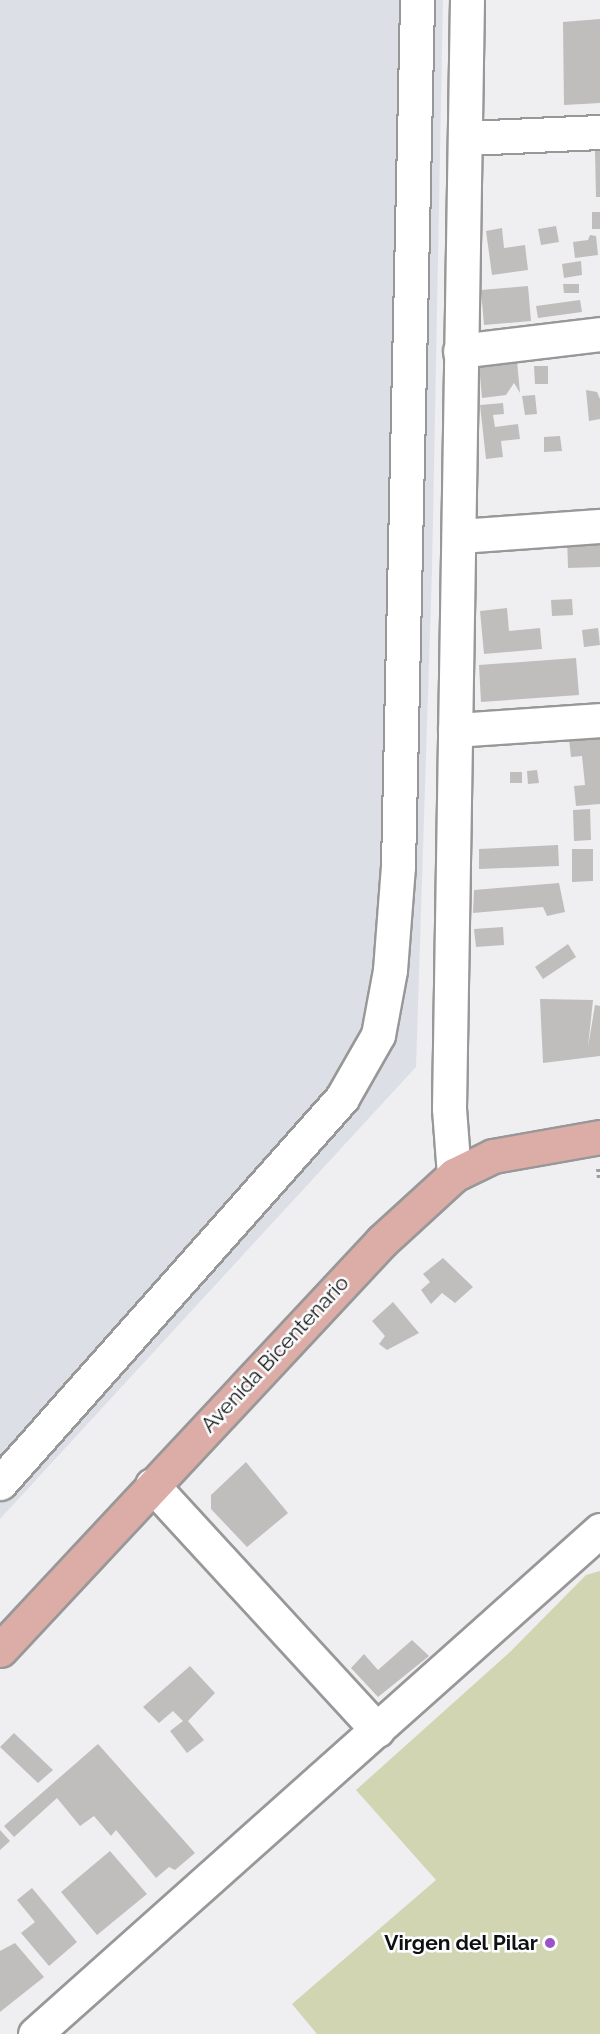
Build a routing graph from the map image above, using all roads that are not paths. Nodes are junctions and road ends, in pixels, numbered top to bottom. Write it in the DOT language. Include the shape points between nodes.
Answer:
graph roads {
  1 [pos="417,0"];
  2 [pos="467,0"];
  3 [pos="600,132"];
  4 [pos="467,138"];
  5 [pos="600,334"];
  6 [pos="460,351"];
  7 [pos="600,526"];
  8 [pos="459,536"];
  9 [pos="600,720"];
  10 [pos="455,730"];
  11 [pos="600,1137"];
  12 [pos="454,1176"];
  13 [pos="0,1483"];
  14 [pos="152,1485"];
  15 [pos="600,1530"];
  16 [pos="0,1650"];
  17 [pos="377,1730"];
  18 [pos="47,2030"];
  1 -- 13 [label="street" via="398,866 390,970 378,1035 342,1098"];
  2 -- 4 [label="street"];
  3 -- 4 [label="street"];
  4 -- 6 [label="street"];
  5 -- 6 [label="street"];
  6 -- 8 [label="street"];
  7 -- 8 [label="street"];
  8 -- 10 [label="street"];
  9 -- 10 [label="street"];
  10 -- 12 [label="street" via="449,1108"];
  11 -- 12 [label="main road, Avenida Bicentenario" via="493,1156"];
  12 -- 14 [label="main road, Avenida Bicentenario" via="382,1241"];
  14 -- 16 [label="main road, Avenida Bicentenario"];
  14 -- 17 [label="street"];
  15 -- 17 [label="street"];
  17 -- 18 [label="street"];
}
